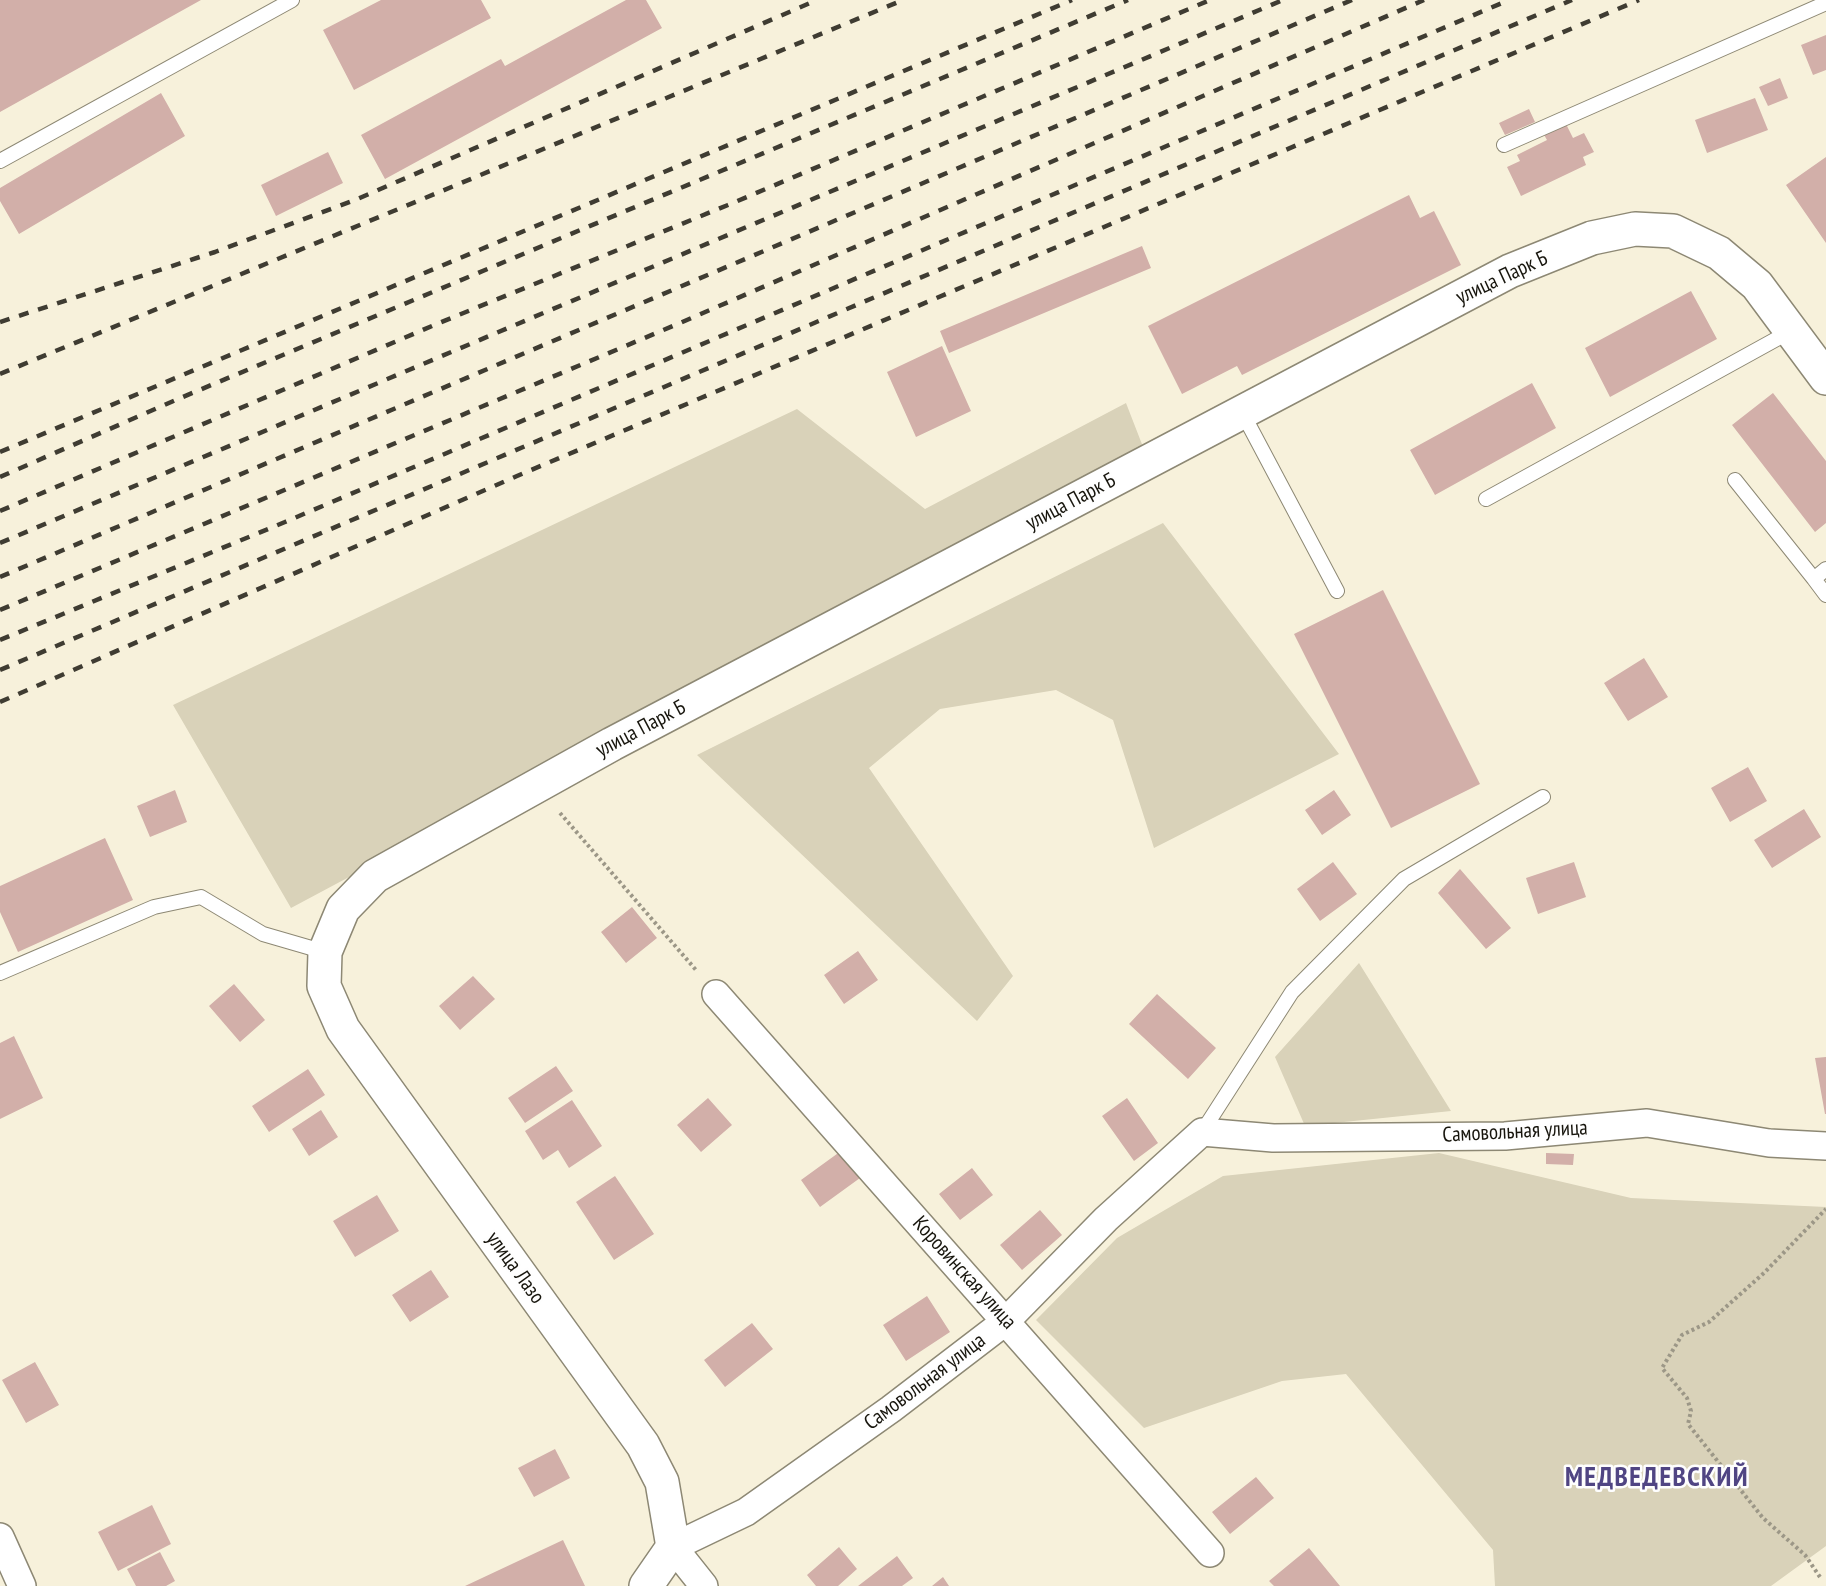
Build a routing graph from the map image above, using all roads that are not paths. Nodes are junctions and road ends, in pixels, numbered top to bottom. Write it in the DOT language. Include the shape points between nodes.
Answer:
graph roads {
  1 [pos="292,0"];
  2 [pos="1826,3"];
  3 [pos="1504,146"];
  4 [pos="0,161"];
  5 [pos="1791,331"];
  6 [pos="1826,378"];
  7 [pos="1242,412"];
  8 [pos="1735,480"];
  9 [pos="1486,499"];
  10 [pos="1826,569"];
  11 [pos="1814,579"];
  12 [pos="1337,591"];
  13 [pos="1826,595"];
  14 [pos="1543,797"];
  15 [pos="325,952"];
  16 [pos="0,973"];
  17 [pos="716,994"];
  18 [pos="1202,1132"];
  19 [pos="1826,1146"];
  20 [pos="1006,1321"];
  21 [pos="0,1537"];
  22 [pos="673,1546"];
  23 [pos="1210,1553"];
  24 [pos="21,1586"];
  25 [pos="646,1586"];
  26 [pos="704,1586"];
  1 -- 4 [label="lane"];
  2 -- 3 [label="lane"];
  5 -- 6 [label="street, улица Парк Б"];
  5 -- 7 [label="street, улица Парк Б" via="1757,285 1719,253 1673,231 1635,229 1592,238 1510,271"];
  5 -- 9 [label="lane"];
  7 -- 12 [label="lane"];
  7 -- 15 [label="street, улица Парк Б" via="536,786 375,876 343,909"];
  8 -- 11 [label="lane"];
  10 -- 11 [label="lane"];
  11 -- 13 [label="lane"];
  14 -- 18 [label="lane, Самовольная улица" via="1404,879 1292,992"];
  15 -- 16 [label="lane" via="263,934 201,897 154,907"];
  15 -- 22 [label="street, улица Лазо" via="324,986 343,1029 643,1445 662,1482"];
  17 -- 20 [label="street, Коровинская улица"];
  18 -- 19 [label="street, Самовольная улица" via="1273,1138 1505,1136 1647,1123 1769,1143"];
  18 -- 20 [label="street, Самовольная улица" via="1106,1219"];
  20 -- 22 [label="street, Самовольная улица" via="746,1512"];
  20 -- 23 [label="street, Коровинская улица"];
  21 -- 24 [label="street"];
  22 -- 25 [label="street"];
  22 -- 26 [label="street, улица Лазо"];
}
